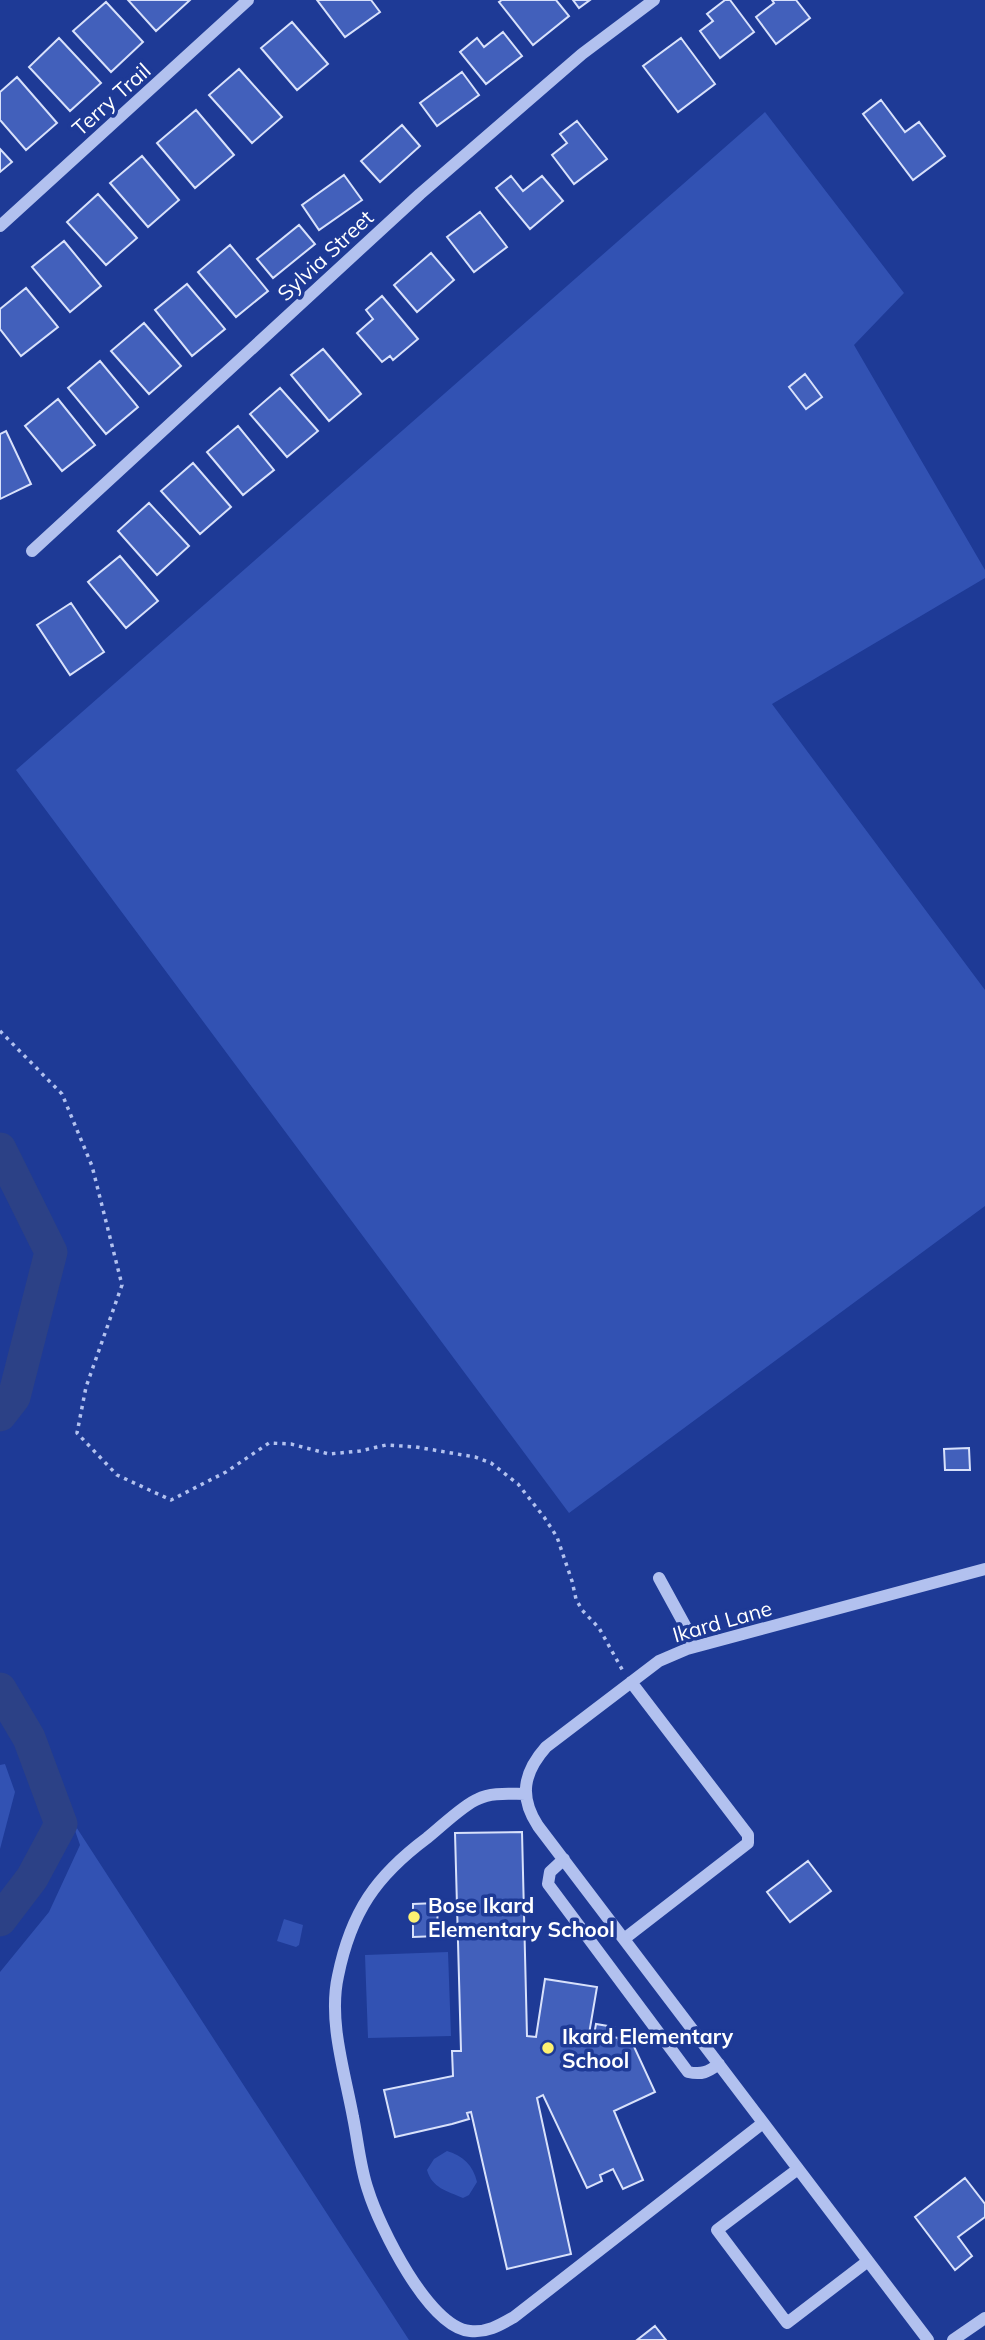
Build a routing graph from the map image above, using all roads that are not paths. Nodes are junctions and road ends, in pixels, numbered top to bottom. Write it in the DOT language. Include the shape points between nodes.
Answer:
graph roads {
  1 [pos="248,0"];
  2 [pos="654,0"];
  3 [pos="0,226"];
  4 [pos="32,551"];
  5 [pos="985,1569"];
  6 [pos="659,1578"];
  7 [pos="694,1647"];
  8 [pos="631,1682"];
  9 [pos="525,1794"];
  10 [pos="564,1859"];
  11 [pos="624,1939"];
  12 [pos="719,2064"];
  13 [pos="763,2123"];
  14 [pos="798,2169"];
  15 [pos="868,2261"];
  16 [pos="985,2318"];
  17 [pos="928,2340"];
  18 [pos="953,2340"];
  1 -- 3 [label="street, Terry Trail"];
  2 -- 4 [label="street, Sylvia Street" via="582,54 420,194"];
  5 -- 7 [label="street, Ikard Lane"];
  6 -- 7 [label="street"];
  7 -- 8 [label="street, Ikard Lane" via="659,1661"];
  8 -- 9 [label="street, Ikard Lane" via="546,1747 535,1760"];
  8 -- 11 [label="street" via="748,1835 748,1843"];
  9 -- 10 [label="street" via="529,1812"];
  9 -- 13 [label="street" via="478,1799 391,1867 378,1881 349,1934 337,1979 336,2024 367,2189 398,2258 428,2300 448,2323 468,2331 489,2330"];
  10 -- 11 [label="street"];
  10 -- 12 [label="street" via="550,1872 552,1891 680,2061 688,2071 699,2074"];
  11 -- 12 [label="street"];
  12 -- 13 [label="street"];
  13 -- 14 [label="street"];
  14 -- 15 [label="street"];
  14 -- 15 [label="street" via="717,2230 787,2323"];
  15 -- 17 [label="street"];
  16 -- 18 [label="street"];
}
